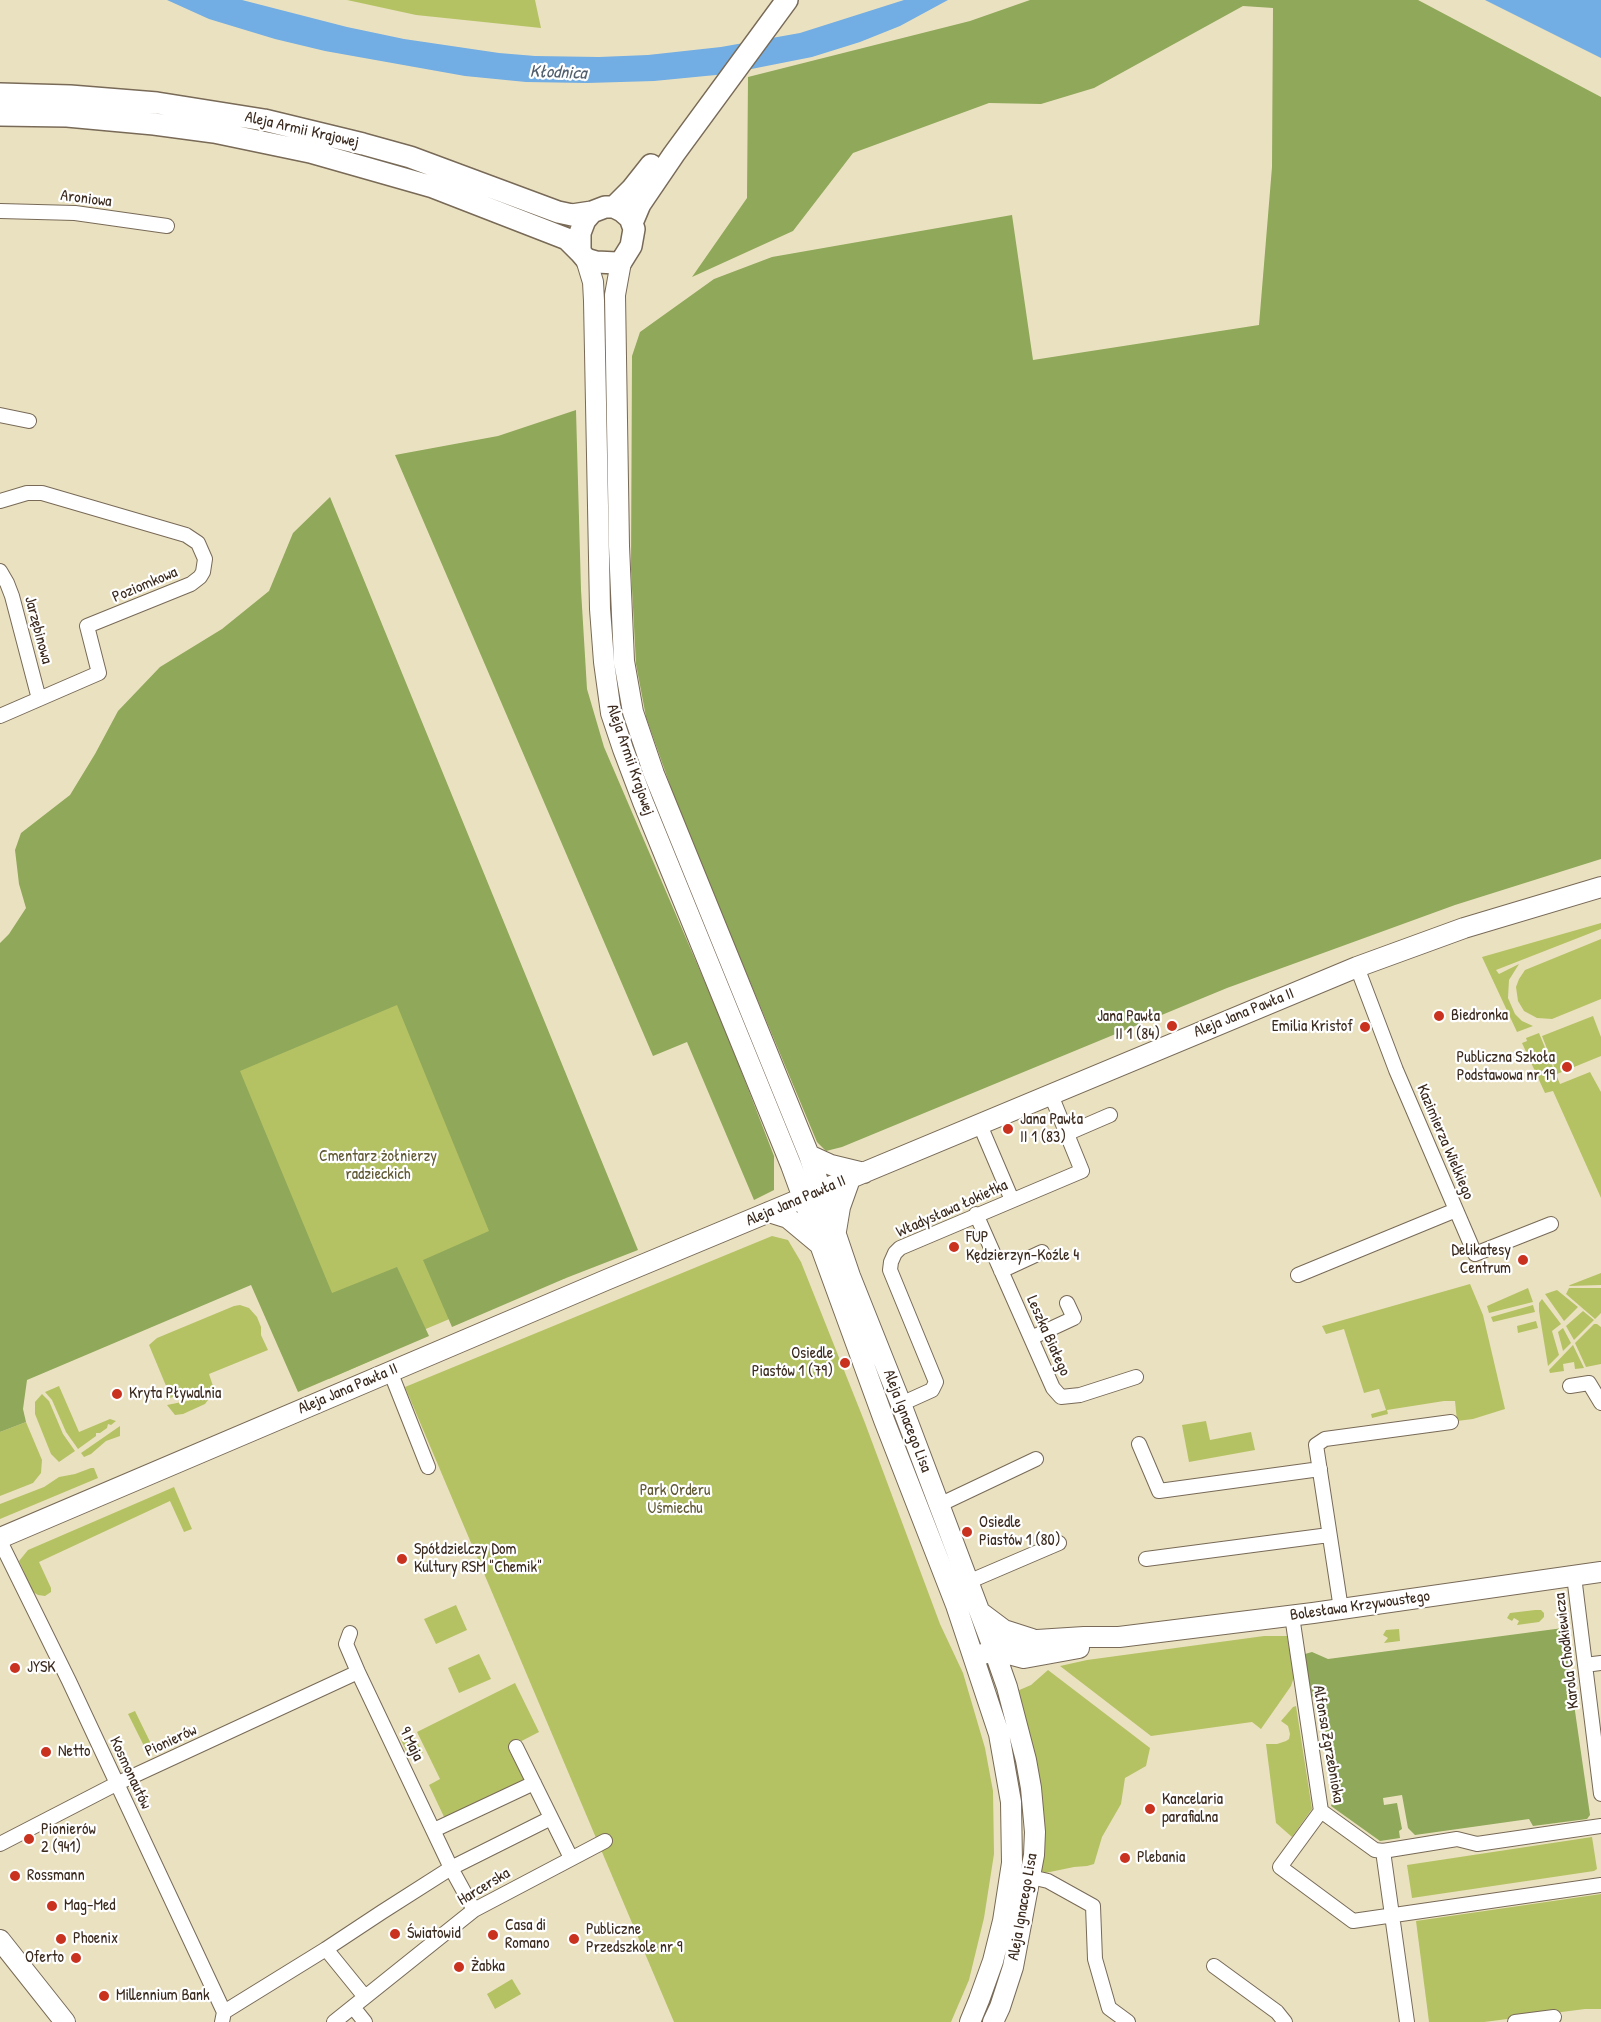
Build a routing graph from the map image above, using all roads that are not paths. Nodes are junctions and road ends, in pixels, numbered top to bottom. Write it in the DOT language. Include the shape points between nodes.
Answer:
graph roads {
  1 [pos="772,0"];
  2 [pos="787,0"];
  3 [pos="0,94"];
  4 [pos="0,114"];
  5 [pos="692,120"];
  6 [pos="614,207"];
  7 [pos="0,211"];
  8 [pos="592,212"];
  9 [pos="632,223"];
  10 [pos="167,226"];
  11 [pos="583,256"];
  12 [pos="621,262"];
  13 [pos="0,415"];
  14 [pos="29,421"];
  15 [pos="0,501"];
  16 [pos="0,571"];
  17 [pos="39,699"];
  18 [pos="0,716"];
  19 [pos="1601,887"];
  20 [pos="1357,967"];
  21 [pos="1051,1095"];
  22 [pos="1110,1115"];
  23 [pos="980,1125"];
  24 [pos="1066,1134"];
  25 [pos="809,1155"];
  26 [pos="792,1166"];
  27 [pos="857,1176"];
  28 [pos="822,1190"];
  29 [pos="804,1198"];
  30 [pos="1012,1200"];
  31 [pos="1456,1210"];
  32 [pos="769,1212"];
  33 [pos="976,1214"];
  34 [pos="1551,1224"];
  35 [pos="828,1239"];
  36 [pos="1042,1252"];
  37 [pos="1001,1271"];
  38 [pos="1298,1275"];
  39 [pos="1067,1303"];
  40 [pos="1031,1338"];
  41 [pos="390,1371"];
  42 [pos="1136,1377"];
  43 [pos="1570,1386"];
  44 [pos="1601,1403"];
  45 [pos="901,1404"];
  46 [pos="1451,1422"];
  47 [pos="1139,1444"];
  48 [pos="1036,1459"];
  49 [pos="428,1467"];
  50 [pos="1320,1468"];
  51 [pos="939,1505"];
  52 [pos="1329,1535"];
  53 [pos="0,1539"];
  54 [pos="1059,1543"];
  55 [pos="1146,1559"];
  56 [pos="1601,1572"];
  57 [pos="1574,1576"];
  58 [pos="968,1582"];
  59 [pos="1341,1609"];
  60 [pos="980,1612"];
  61 [pos="1292,1616"];
  62 [pos="350,1634"];
  63 [pos="1119,1637"];
  64 [pos="1037,1640"];
  65 [pos="994,1650"];
  66 [pos="974,1657"];
  67 [pos="1024,1658"];
  68 [pos="1601,1663"];
  69 [pos="1585,1665"];
  70 [pos="358,1672"];
  71 [pos="1007,1687"];
  72 [pos="516,1747"];
  73 [pos="1598,1747"];
  74 [pos="534,1783"];
  75 [pos="116,1784"];
  76 [pos="1601,1794"];
  77 [pos="1321,1811"];
  78 [pos="551,1818"];
  79 [pos="1601,1826"];
  80 [pos="434,1830"];
  81 [pos="605,1841"];
  82 [pos="0,1844"];
  83 [pos="1383,1851"];
  84 [pos="571,1858"];
  85 [pos="451,1868"];
  86 [pos="1031,1877"];
  87 [pos="1601,1885"];
  88 [pos="474,1910"];
  89 [pos="1393,1915"];
  90 [pos="0,1940"];
  91 [pos="327,1949"];
  92 [pos="1214,1966"];
  93 [pos="365,1997"];
  94 [pos="353,2007"];
  95 [pos="223,2017"];
  96 [pos="1554,2017"];
  97 [pos="65,2022"];
  98 [pos="334,2022"];
  99 [pos="365,2022"];
  100 [pos="970,2022"];
  101 [pos="993,2022"];
  102 [pos="1128,2022"];
  103 [pos="1285,2022"];
  104 [pos="1407,2022"];
  105 [pos="1515,2022"];
  1 -- 5 [label="main road"];
  2 -- 5 [label="main road"];
  3 -- 8 [label="main road, Aleja Armii Krajowej" via="157,103 264,120 410,157 558,212"];
  4 -- 11 [label="main road, Aleja Armii Krajowej" via="154,124 310,152 434,187 567,240"];
  5 -- 6 [label="main road"];
  5 -- 9 [label="main road" via="636,210"];
  6 -- 8 [label="main road"];
  6 -- 9 [label="main road"];
  7 -- 10 [label="street, Aroniowa" via="75,213"];
  8 -- 11 [label="main road" via="579,238"];
  9 -- 12 [label="main road" via="633,240"];
  11 -- 12 [label="main road" via="605,264"];
  11 -- 26 [label="main road, Aleja Armii Krajowej" via="591,271 594,301 600,609 611,713 643,802"];
  12 -- 25 [label="main road, Aleja Armii Krajowej" via="615,320 621,610 628,693 654,774"];
  13 -- 14 [label="street"];
  15 -- 17 [label="street, Poziomkowa" via="27,493 52,496 186,535 198,543 205,560 200,578 191,584 87,626 99,673"];
  16 -- 17 [label="street, Jarzębinowa" via="12,596"];
  17 -- 18 [label="street, Poziomkowa"];
  19 -- 20 [label="main road, Aleja Jana Pawła II" via="1464,928"];
  20 -- 21 [label="main road, Aleja Jana Pawła II"];
  20 -- 31 [label="street, Kazimierza Wielkiego" via="1396,1071"];
  21 -- 23 [label="main road, Aleja Jana Pawła II"];
  21 -- 24 [label="street, Władysława Łokietka"];
  22 -- 24 [label="street"];
  23 -- 27 [label="main road, Aleja Jana Pawła II"];
  23 -- 30 [label="street"];
  24 -- 30 [label="street, Władysława Łokietka" via="1082,1171"];
  25 -- 27 [label="main road"];
  25 -- 28 [label="main road, Aleja Armii Krajowej"];
  26 -- 29 [label="main road, Aleja Armii Krajowej"];
  26 -- 32 [label="main road" via="786,1189"];
  27 -- 28 [label="main road, Aleja Jana Pawła II"];
  27 -- 35 [label="main road"];
  28 -- 29 [label="main road, Aleja Jana Pawła II"];
  28 -- 35 [label="main road, Aleja Ignacego Lisa"];
  29 -- 32 [label="main road, Aleja Jana Pawła II"];
  29 -- 35 [label="main road, Aleja Ignacego Lisa"];
  30 -- 33 [label="street, Władysława Łokietka"];
  31 -- 34 [label="street, Kazimierza Wielkiego" via="1475,1254"];
  31 -- 38 [label="street"];
  32 -- 35 [label="main road"];
  32 -- 41 [label="main road, Aleja Jana Pawła II"];
  33 -- 37 [label="street, Leszka Białego"];
  33 -- 45 [label="street, Władysława Łokietka" via="900,1248 891,1263 890,1270 936,1382 932,1390"];
  35 -- 45 [label="main road, Aleja Ignacego Lisa" via="850,1276"];
  35 -- 66 [label="main road, Aleja Ignacego Lisa"];
  36 -- 37 [label="street"];
  37 -- 40 [label="street, Leszka Białego"];
  39 -- 40 [label="street" via="1074,1318"];
  40 -- 42 [label="street, Leszka Białego" via="1053,1388 1061,1397"];
  41 -- 49 [label="street"];
  41 -- 53 [label="main road, Aleja Jana Pawła II"];
  43 -- 44 [label="street" via="1589,1383"];
  45 -- 51 [label="main road, Aleja Ignacego Lisa"];
  46 -- 50 [label="street" via="1325,1439 1316,1445"];
  47 -- 50 [label="street" via="1159,1491"];
  48 -- 51 [label="street"];
  50 -- 52 [label="street"];
  51 -- 58 [label="main road, Aleja Ignacego Lisa"];
  52 -- 55 [label="street"];
  52 -- 59 [label="street"];
  53 -- 75 [label="street, Kosmonautów"];
  54 -- 58 [label="street"];
  56 -- 57 [label="main road, Bolesława Krzywoustego"];
  57 -- 59 [label="main road, Bolesława Krzywoustego"];
  57 -- 69 [label="street, Karola Chodkiewicza"];
  58 -- 60 [label="main road, Aleja Ignacego Lisa"];
  59 -- 61 [label="main road, Bolesława Krzywoustego"];
  60 -- 64 [label="main road, Bolesława Krzywoustego" via="1004,1630"];
  60 -- 65 [label="main road, Aleja Ignacego Lisa"];
  61 -- 63 [label="main road, Bolesława Krzywoustego"];
  61 -- 77 [label="street, Alfonsa Zgrzebnioka"];
  62 -- 70 [label="street, 9 Maja" via="346,1644"];
  63 -- 64 [label="main road, Bolesława Krzywoustego"];
  63 -- 67 [label="main road, Bolesława Krzywoustego"];
  64 -- 65 [label="main road, Bolesława Krzywoustego"];
  65 -- 66 [label="main road"];
  65 -- 67 [label="main road, Bolesława Krzywoustego"];
  65 -- 71 [label="main road, Aleja Ignacego Lisa"];
  66 -- 100 [label="main road, Aleja Ignacego Lisa" via="999,1734 1011,1802 1012,1863 993,1961"];
  67 -- 71 [label="main road"];
  68 -- 69 [label="street"];
  69 -- 73 [label="street, Karola Chodkiewicza"];
  70 -- 75 [label="street, Pionierów"];
  70 -- 80 [label="street, 9 Maja"];
  71 -- 86 [label="main road, Aleja Ignacego Lisa" via="1032,1788 1035,1832"];
  72 -- 74 [label="street"];
  73 -- 76 [label="street, Karola Chodkiewicza"];
  74 -- 78 [label="street"];
  74 -- 80 [label="street"];
  75 -- 82 [label="street, Pionierów"];
  75 -- 95 [label="street, Kosmonautów"];
  77 -- 83 [label="street, Alfonsa Zgrzebnioka" via="1375,1850"];
  77 -- 89 [label="street" via="1280,1867 1353,1921"];
  78 -- 84 [label="street"];
  78 -- 85 [label="street"];
  79 -- 83 [label="street" via="1477,1844 1457,1839"];
  80 -- 85 [label="street, 9 Maja"];
  81 -- 84 [label="street, Harcerska"];
  83 -- 89 [label="street"];
  84 -- 88 [label="street, Harcerska"];
  85 -- 88 [label="street, 9 Maja"];
  85 -- 91 [label="street"];
  86 -- 101 [label="main road, Aleja Ignacego Lisa" via="1013,1967"];
  86 -- 102 [label="street" via="1048,1881 1093,1906 1095,1959 1109,2008"];
  87 -- 89 [label="street"];
  88 -- 93 [label="street, Harcerska"];
  89 -- 104 [label="street"];
  90 -- 97 [label="main road"];
  91 -- 93 [label="street"];
  91 -- 95 [label="street"];
  92 -- 103 [label="street"];
  93 -- 94 [label="street, Harcerska"];
  94 -- 98 [label="street, Harcerska"];
  94 -- 99 [label="street"];
  96 -- 105 [label="street"];
}
